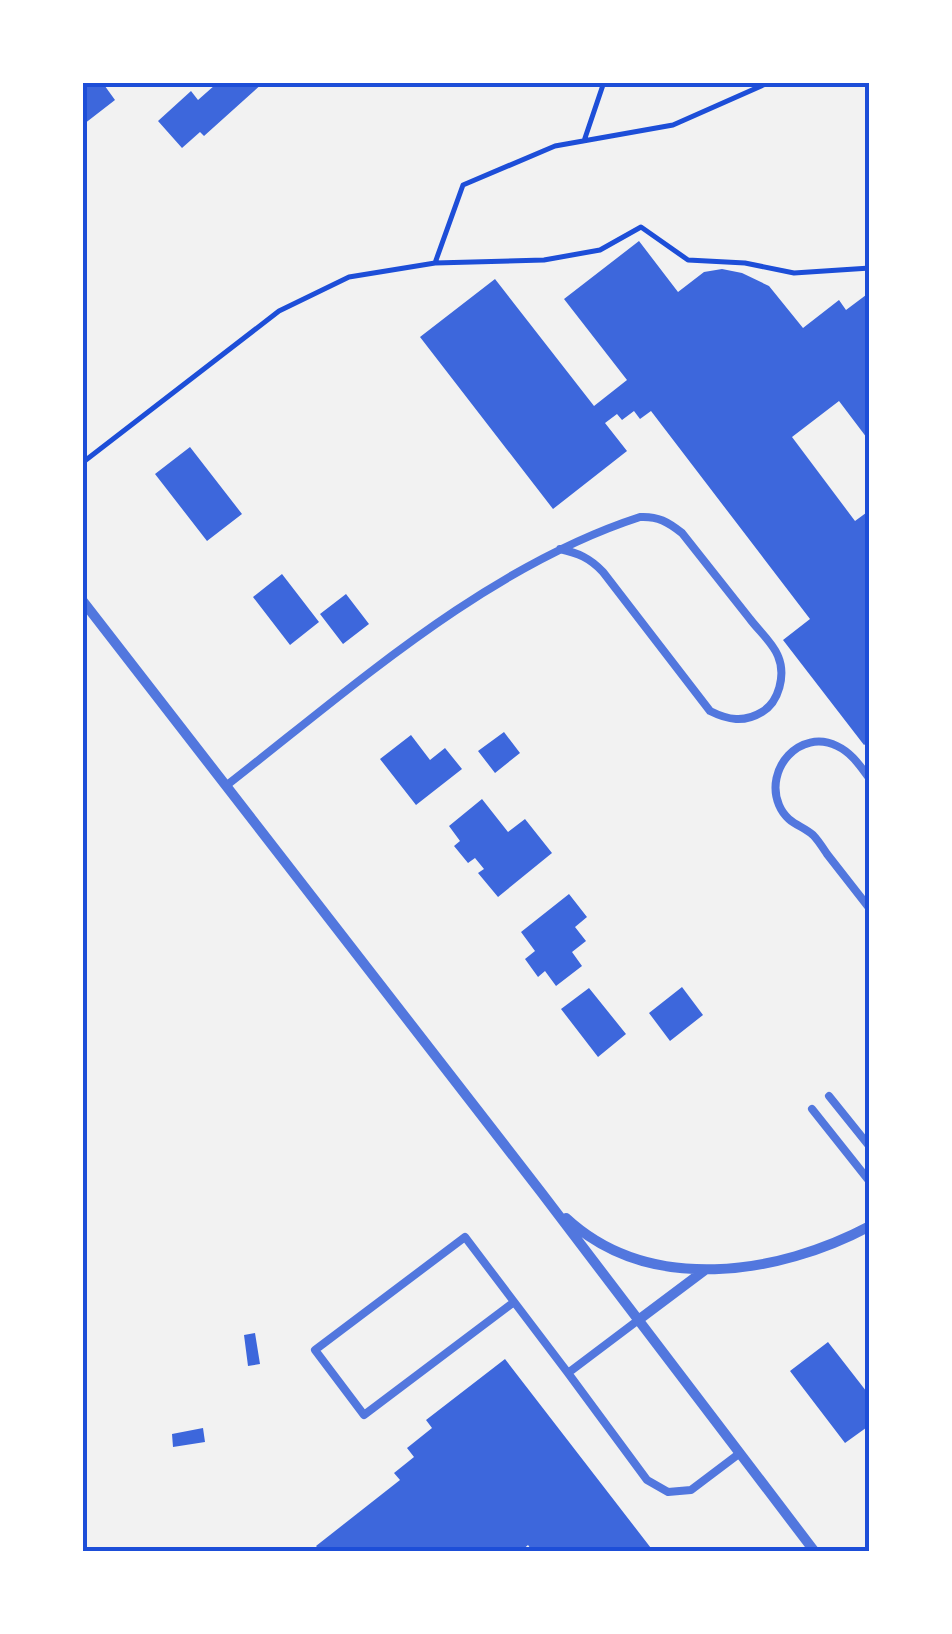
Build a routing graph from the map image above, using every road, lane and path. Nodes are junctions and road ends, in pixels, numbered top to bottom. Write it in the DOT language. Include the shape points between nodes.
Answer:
graph roads {
  1 [pos="604,82"];
  2 [pos="770,82"];
  3 [pos="584,141"];
  4 [pos="434,263"];
  5 [pos="870,268"];
  6 [pos="82,463"];
  7 [pos="560,549"];
  8 [pos="82,600"];
  9 [pos="870,779"];
  10 [pos="227,785"];
  11 [pos="870,909"];
  12 [pos="828,1096"];
  13 [pos="812,1109"];
  14 [pos="870,1148"];
  15 [pos="870,1182"];
  16 [pos="541,1192"];
  17 [pos="870,1226"];
  18 [pos="706,1270"];
  19 [pos="514,1302"];
  20 [pos="638,1321"];
  21 [pos="568,1373"];
  22 [pos="740,1453"];
  23 [pos="816,1552"];
  1 -- 3 [label="path"];
  2 -- 3 [label="path" via="673,124"];
  3 -- 4 [label="path" via="555,146 462,185"];
  4 -- 5 [label="path" via="544,260 600,250 641,227 688,260 794,273"];
  4 -- 6 [label="path" via="349,277 279,312"];
  7 -- 7 [label="lane" via="588,558 603,572 710,711 737,720 766,710 781,682 778,656 670,523 640,517"];
  7 -- 10 [label="lane" via="435,623"];
  8 -- 10 [label="street"];
  9 -- 11 [label="lane" via="842,749 806,742 780,764 776,789 786,816 812,834"];
  10 -- 16 [label="street"];
  12 -- 14 [label="lane"];
  13 -- 15 [label="lane"];
  16 -- 18 [label="street" via="613,1250 639,1261"];
  16 -- 20 [label="street"];
  17 -- 18 [label="street" via="788,1258"];
  18 -- 20 [label="street"];
  19 -- 19 [label="lane" via="466,1237 315,1350 364,1415"];
  19 -- 21 [label="lane"];
  20 -- 21 [label="lane"];
  20 -- 22 [label="street"];
  21 -- 22 [label="lane" via="646,1480 668,1492 691,1490"];
  22 -- 23 [label="street"];
}
